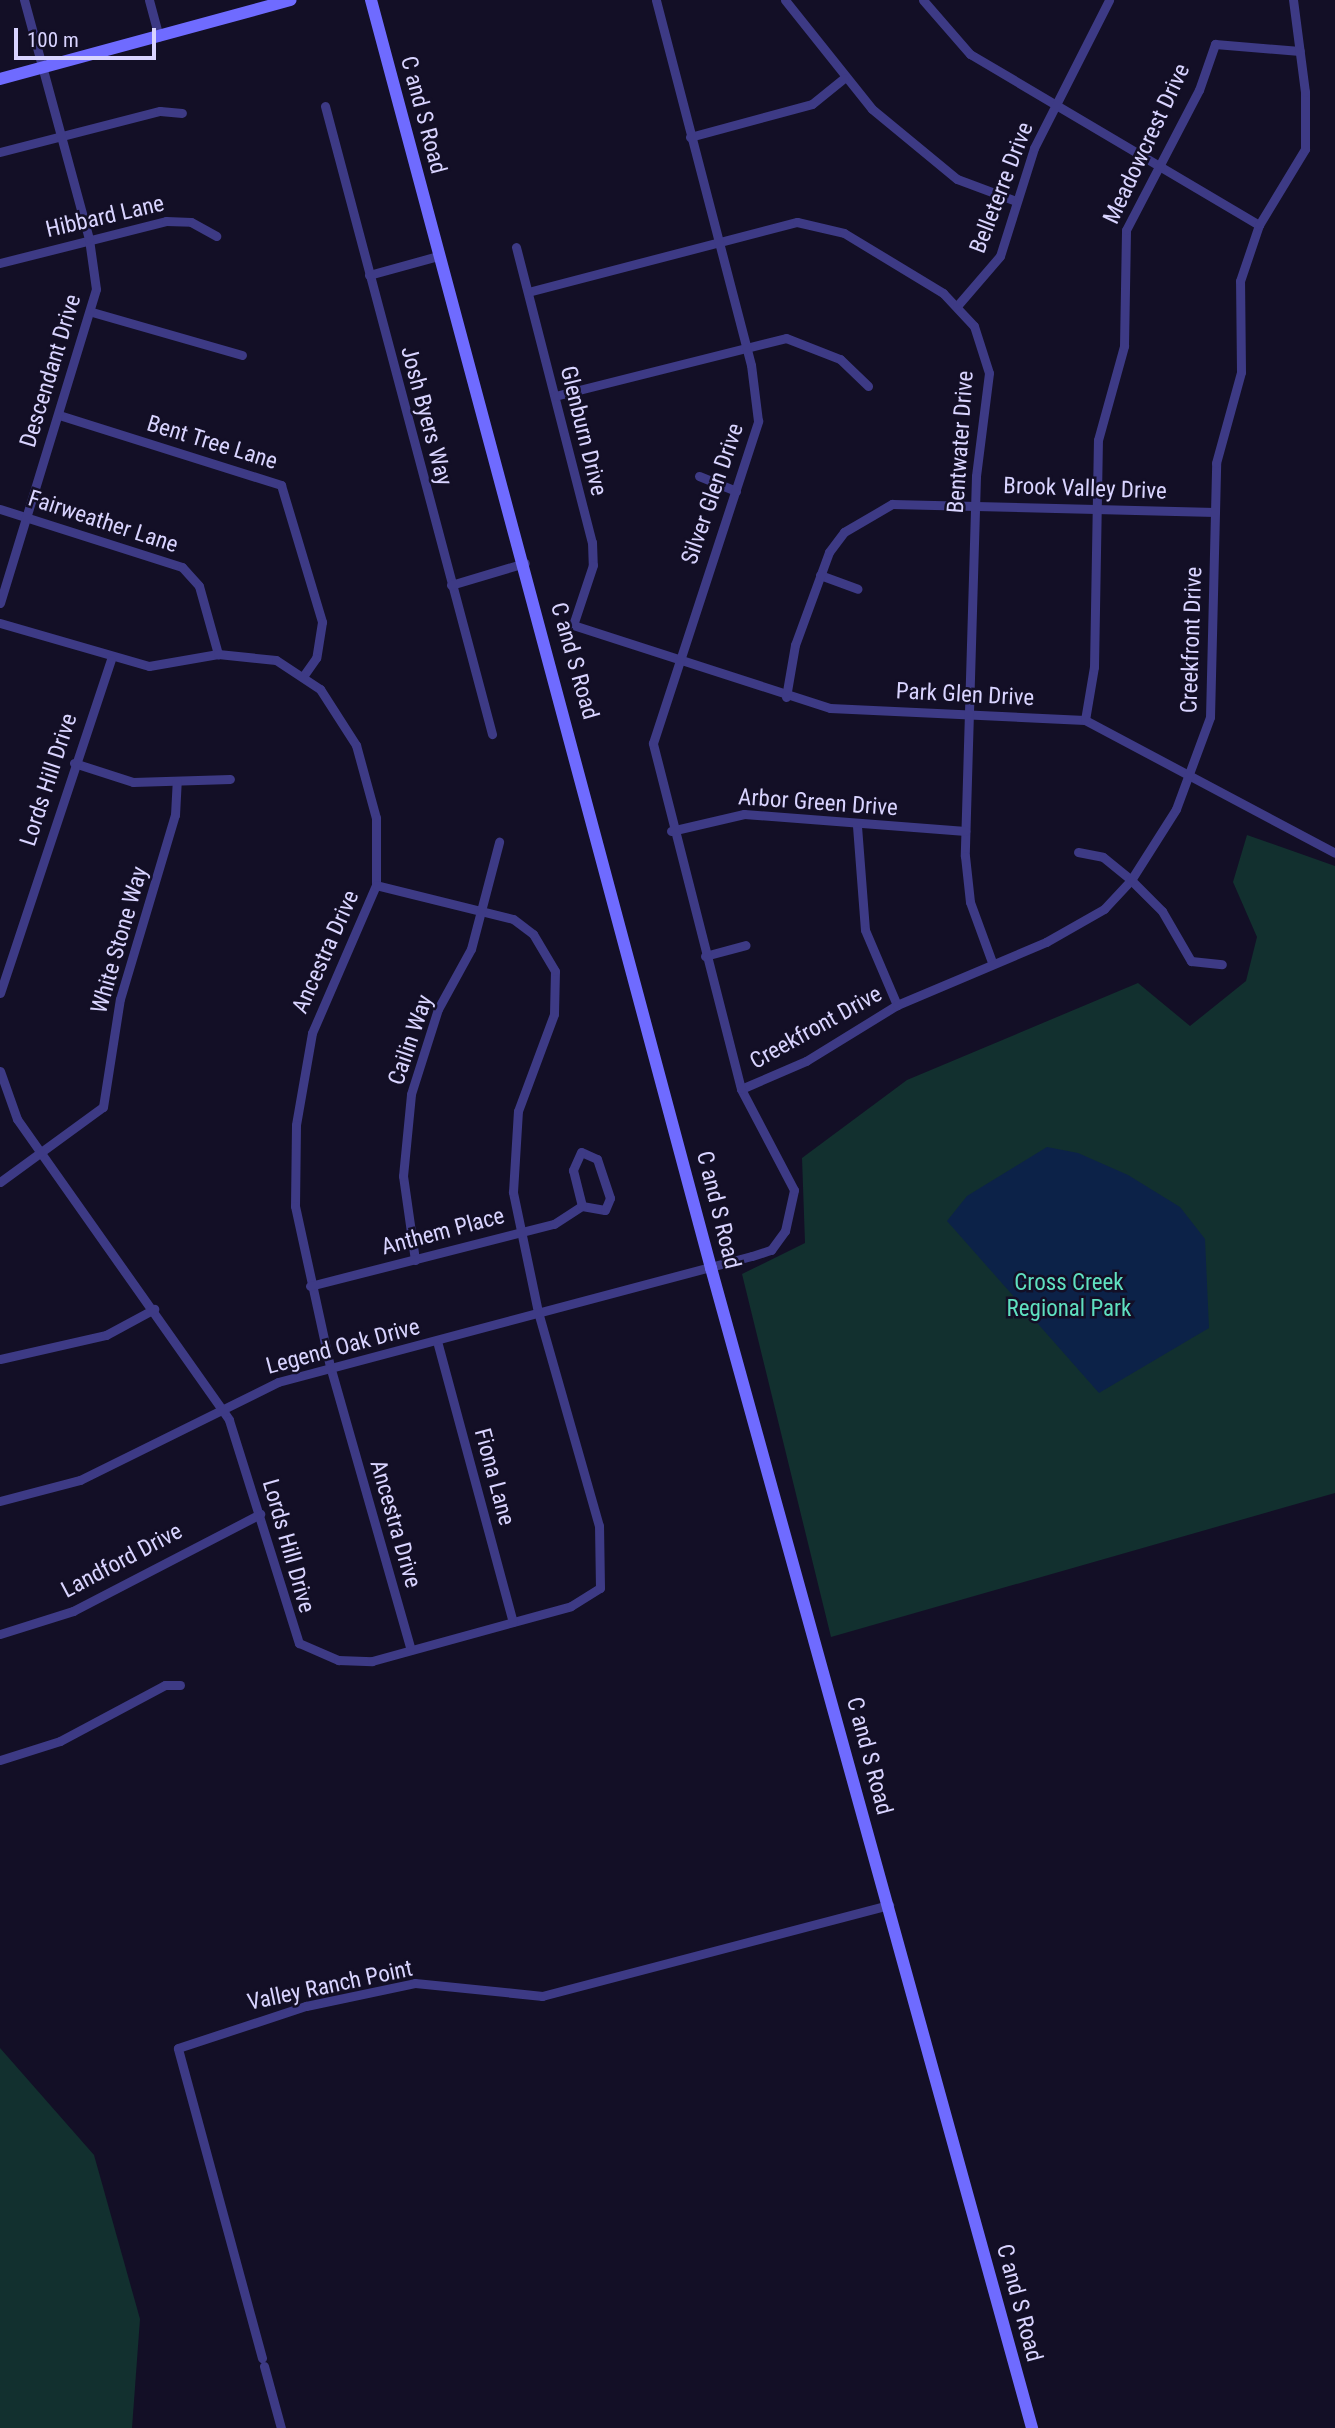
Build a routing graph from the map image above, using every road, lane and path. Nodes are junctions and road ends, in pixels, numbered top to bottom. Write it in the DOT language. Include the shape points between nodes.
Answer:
graph roads {
  1 [pos="24,0"];
  2 [pos="149,0"];
  3 [pos="371,0"];
  4 [pos="656,0"];
  5 [pos="785,0"];
  6 [pos="923,0"];
  7 [pos="1109,0"];
  8 [pos="1293,0"];
  9 [pos="282,1"];
  10 [pos="159,37"];
  11 [pos="1300,51"];
  12 [pos="42,68"];
  13 [pos="844,78"];
  14 [pos="0,79"];
  15 [pos="325,106"];
  16 [pos="1056,107"];
  17 [pos="182,113"];
  18 [pos="60,136"];
  19 [pos="690,137"];
  20 [pos="0,152"];
  21 [pos="1156,163"];
  22 [pos="1016,201"];
  23 [pos="1259,225"];
  24 [pos="216,236"];
  25 [pos="89,239"];
  26 [pos="716,242"];
  27 [pos="516,247"];
  28 [pos="438,256"];
  29 [pos="0,263"];
  30 [pos="369,275"];
  31 [pos="528,292"];
  32 [pos="957,306"];
  33 [pos="92,312"];
  34 [pos="745,346"];
  35 [pos="242,355"];
  36 [pos="869,386"];
  37 [pos="555,396"];
  38 [pos="59,415"];
  39 [pos="699,476"];
  40 [pos="736,491"];
  41 [pos="975,505"];
  42 [pos="1098,508"];
  43 [pos="0,509"];
  44 [pos="1215,512"];
  45 [pos="26,517"];
  46 [pos="525,564"];
  47 [pos="820,575"];
  48 [pos="451,584"];
  49 [pos="858,589"];
  50 [pos="0,603"];
  51 [pos="0,623"];
  52 [pos="573,625"];
  53 [pos="218,654"];
  54 [pos="111,660"];
  55 [pos="680,661"];
  56 [pos="304,675"];
  57 [pos="786,697"];
  58 [pos="970,714"];
  59 [pos="1085,720"];
  60 [pos="492,734"];
  61 [pos="74,763"];
  62 [pos="1190,776"];
  63 [pos="230,779"];
  64 [pos="177,781"];
  65 [pos="857,826"];
  66 [pos="671,831"];
  67 [pos="965,831"];
  68 [pos="499,842"];
  69 [pos="1078,852"];
  70 [pos="1335,853"];
  71 [pos="1131,880"];
  72 [pos="376,884"];
  73 [pos="483,909"];
  74 [pos="746,944"];
  75 [pos="705,956"];
  76 [pos="992,962"];
  77 [pos="1222,964"];
  78 [pos="0,993"];
  79 [pos="897,1005"];
  80 [pos="0,1071"];
  81 [pos="741,1089"];
  82 [pos="43,1154"];
  83 [pos="0,1182"];
  84 [pos="582,1206"];
  85 [pos="519,1232"];
  86 [pos="415,1260"];
  87 [pos="711,1268"];
  88 [pos="310,1286"];
  89 [pos="154,1309"];
  90 [pos="538,1312"];
  91 [pos="437,1341"];
  92 [pos="0,1360"];
  93 [pos="330,1366"];
  94 [pos="221,1405"];
  95 [pos="0,1501"];
  96 [pos="260,1514"];
  97 [pos="513,1622"];
  98 [pos="0,1634"];
  99 [pos="411,1650"];
  100 [pos="180,1685"];
  101 [pos="0,1760"];
  102 [pos="888,1905"];
  103 [pos="281,2428"];
  104 [pos="1032,2428"];
  1 -- 12 [label="street, Descendant Drive"];
  2 -- 10 [label="street"];
  3 -- 28 [label="main road, C and S Road"];
  4 -- 19 [label="street, Silver Glen Drive"];
  5 -- 13 [label="street"];
  6 -- 16 [label="street" via="970,54"];
  7 -- 16 [label="street, Belleterre Drive"];
  8 -- 11 [label="street, Creekfront Drive"];
  9 -- 10 [label="main road"];
  10 -- 12 [label="main road"];
  11 -- 21 [label="street, Meadowcrest Drive" via="1215,44 1194,99"];
  11 -- 23 [label="street, Creekfront Drive" via="1304,149"];
  12 -- 14 [label="main road"];
  12 -- 18 [label="street, Descendant Drive"];
  13 -- 19 [label="street" via="812,104"];
  13 -- 22 [label="street" via="957,179"];
  15 -- 30 [label="street, Josh Byers Way"];
  16 -- 21 [label="street"];
  16 -- 22 [label="street, Belleterre Drive"];
  17 -- 18 [label="street" via="160,111"];
  18 -- 20 [label="street"];
  18 -- 25 [label="street, Descendant Drive"];
  19 -- 26 [label="street, Silver Glen Drive"];
  21 -- 23 [label="street"];
  21 -- 42 [label="street, Meadowcrest Drive" via="1121,253 1125,346 1102,411"];
  22 -- 32 [label="street, Belleterre Drive" via="1000,256"];
  23 -- 44 [label="street, Creekfront Drive" via="1240,281 1241,373 1216,463"];
  24 -- 25 [label="street, Hibbard Lane" via="179,220"];
  25 -- 29 [label="street, Hibbard Lane"];
  25 -- 33 [label="street, Descendant Drive" via="96,289"];
  26 -- 31 [label="street, Bentwater Drive"];
  26 -- 32 [label="street, Bentwater Drive" via="797,222 821,224"];
  26 -- 34 [label="street, Silver Glen Drive"];
  27 -- 31 [label="street, Glenburn Drive"];
  28 -- 30 [label="street"];
  28 -- 46 [label="main road, C and S Road"];
  30 -- 48 [label="street, Josh Byers Way"];
  31 -- 37 [label="street, Glenburn Drive"];
  32 -- 41 [label="street, Bentwater Drive" via="974,326 989,373"];
  33 -- 35 [label="street"];
  33 -- 38 [label="street, Descendant Drive"];
  34 -- 36 [label="street" via="768,339 808,343 861,374"];
  34 -- 37 [label="street"];
  34 -- 40 [label="street, Silver Glen Drive" via="758,421"];
  37 -- 52 [label="street, Glenburn Drive" via="592,542 593,565"];
  38 -- 45 [label="street, Descendant Drive"];
  38 -- 56 [label="street, Bent Tree Lane" via="281,485 322,622 316,658"];
  39 -- 40 [label="street"];
  40 -- 55 [label="street, Silver Glen Drive"];
  41 -- 42 [label="street, Brook Valley Drive"];
  41 -- 47 [label="street, Brook Valley Drive" via="892,504 844,532"];
  41 -- 58 [label="street, Bentwater Drive"];
  42 -- 44 [label="street, Brook Valley Drive"];
  42 -- 59 [label="street, Meadowcrest Drive" via="1094,667"];
  43 -- 45 [label="street, Fairweather Lane"];
  44 -- 62 [label="street, Creekfront Drive" via="1210,717"];
  45 -- 50 [label="street, Descendant Drive"];
  45 -- 53 [label="street, Fairweather Lane" via="182,567 200,586"];
  46 -- 48 [label="street"];
  46 -- 87 [label="main road, C and S Road"];
  47 -- 49 [label="street"];
  47 -- 57 [label="street, Brook Valley Drive" via="795,645"];
  48 -- 60 [label="street, Josh Byers Way"];
  51 -- 54 [label="street, Ancestra Drive"];
  52 -- 55 [label="street, Park Glen Drive"];
  53 -- 54 [label="street, Ancestra Drive" via="149,666"];
  53 -- 56 [label="street, Ancestra Drive" via="276,660"];
  54 -- 61 [label="street, Lords Hill Drive"];
  55 -- 57 [label="street, Park Glen Drive"];
  55 -- 66 [label="street, Silver Glen Drive" via="653,743"];
  56 -- 72 [label="street, Ancestra Drive" via="335,706 356,745 376,818"];
  57 -- 58 [label="street, Park Glen Drive" via="830,708"];
  58 -- 59 [label="street, Park Glen Drive"];
  58 -- 67 [label="street, Bentwater Drive"];
  59 -- 62 [label="street, Park Glen Drive"];
  61 -- 64 [label="street" via="133,782"];
  61 -- 78 [label="street, Lords Hill Drive"];
  62 -- 70 [label="street, Park Glen Drive"];
  62 -- 71 [label="street, Creekfront Drive"];
  63 -- 64 [label="street"];
  64 -- 82 [label="street, White Stone Way" via="175,815 120,999 111,1087 87,1124"];
  65 -- 66 [label="street, Arbor Green Drive" via="744,814"];
  65 -- 67 [label="street, Arbor Green Drive"];
  65 -- 79 [label="street" via="865,930"];
  66 -- 75 [label="street, Silver Glen Drive"];
  67 -- 76 [label="street, Bentwater Drive" via="970,902"];
  68 -- 73 [label="street, Cailin Way"];
  69 -- 71 [label="street" via="1103,858"];
  71 -- 76 [label="street, Creekfront Drive" via="1095,914"];
  71 -- 77 [label="street" via="1163,911 1191,961"];
  72 -- 73 [label="street"];
  72 -- 88 [label="street, Ancestra Drive" via="320,1004 302,1075 295,1206"];
  73 -- 85 [label="street" via="533,934 556,982 554,1014 524,1081 512,1144"];
  73 -- 86 [label="street, Cailin Way" via="471,949 438,1009 411,1094 403,1176"];
  74 -- 75 [label="street"];
  75 -- 81 [label="street, Silver Glen Drive"];
  76 -- 79 [label="street, Creekfront Drive"];
  79 -- 81 [label="street, Creekfront Drive" via="806,1061"];
  80 -- 82 [label="street, Lords Hill Drive" via="17,1119"];
  81 -- 87 [label="street, Silver Glen Drive" via="794,1190 785,1231 771,1250"];
  82 -- 83 [label="street, White Stone Way"];
  82 -- 89 [label="street, Lords Hill Drive"];
  84 -- 84 [label="street, Anthem Place" via="605,1210 610,1198 597,1159 581,1152 573,1170"];
  84 -- 85 [label="street, Anthem Place" via="554,1224"];
  85 -- 86 [label="street, Anthem Place"];
  85 -- 90 [label="street"];
  86 -- 88 [label="street, Anthem Place"];
  87 -- 90 [label="street, Legend Oak Drive"];
  87 -- 102 [label="main road, C and S Road"];
  88 -- 93 [label="street, Ancestra Drive"];
  89 -- 92 [label="street" via="106,1335"];
  89 -- 94 [label="street, Lords Hill Drive"];
  90 -- 91 [label="street, Legend Oak Drive"];
  90 -- 97 [label="street, Lords Hill Drive" via="599,1526 600,1588 571,1606"];
  91 -- 93 [label="street, Legend Oak Drive"];
  91 -- 97 [label="street, Fiona Lane"];
  93 -- 94 [label="street, Legend Oak Drive"];
  93 -- 99 [label="street, Ancestra Drive"];
  94 -- 95 [label="street, Legend Oak Drive" via="80,1480"];
  94 -- 96 [label="street, Lords Hill Drive"];
  96 -- 98 [label="street, Landford Drive" via="73,1611"];
  96 -- 99 [label="street, Lords Hill Drive" via="299,1643 338,1660 372,1661"];
  97 -- 99 [label="street, Lords Hill Drive"];
  100 -- 101 [label="street" via="165,1685 60,1741"];
  102 -- 103 [label="street, Valley Ranch Point" via="542,1996 415,1983 306,2006 178,2048"];
  102 -- 104 [label="main road, C and S Road"];
}
